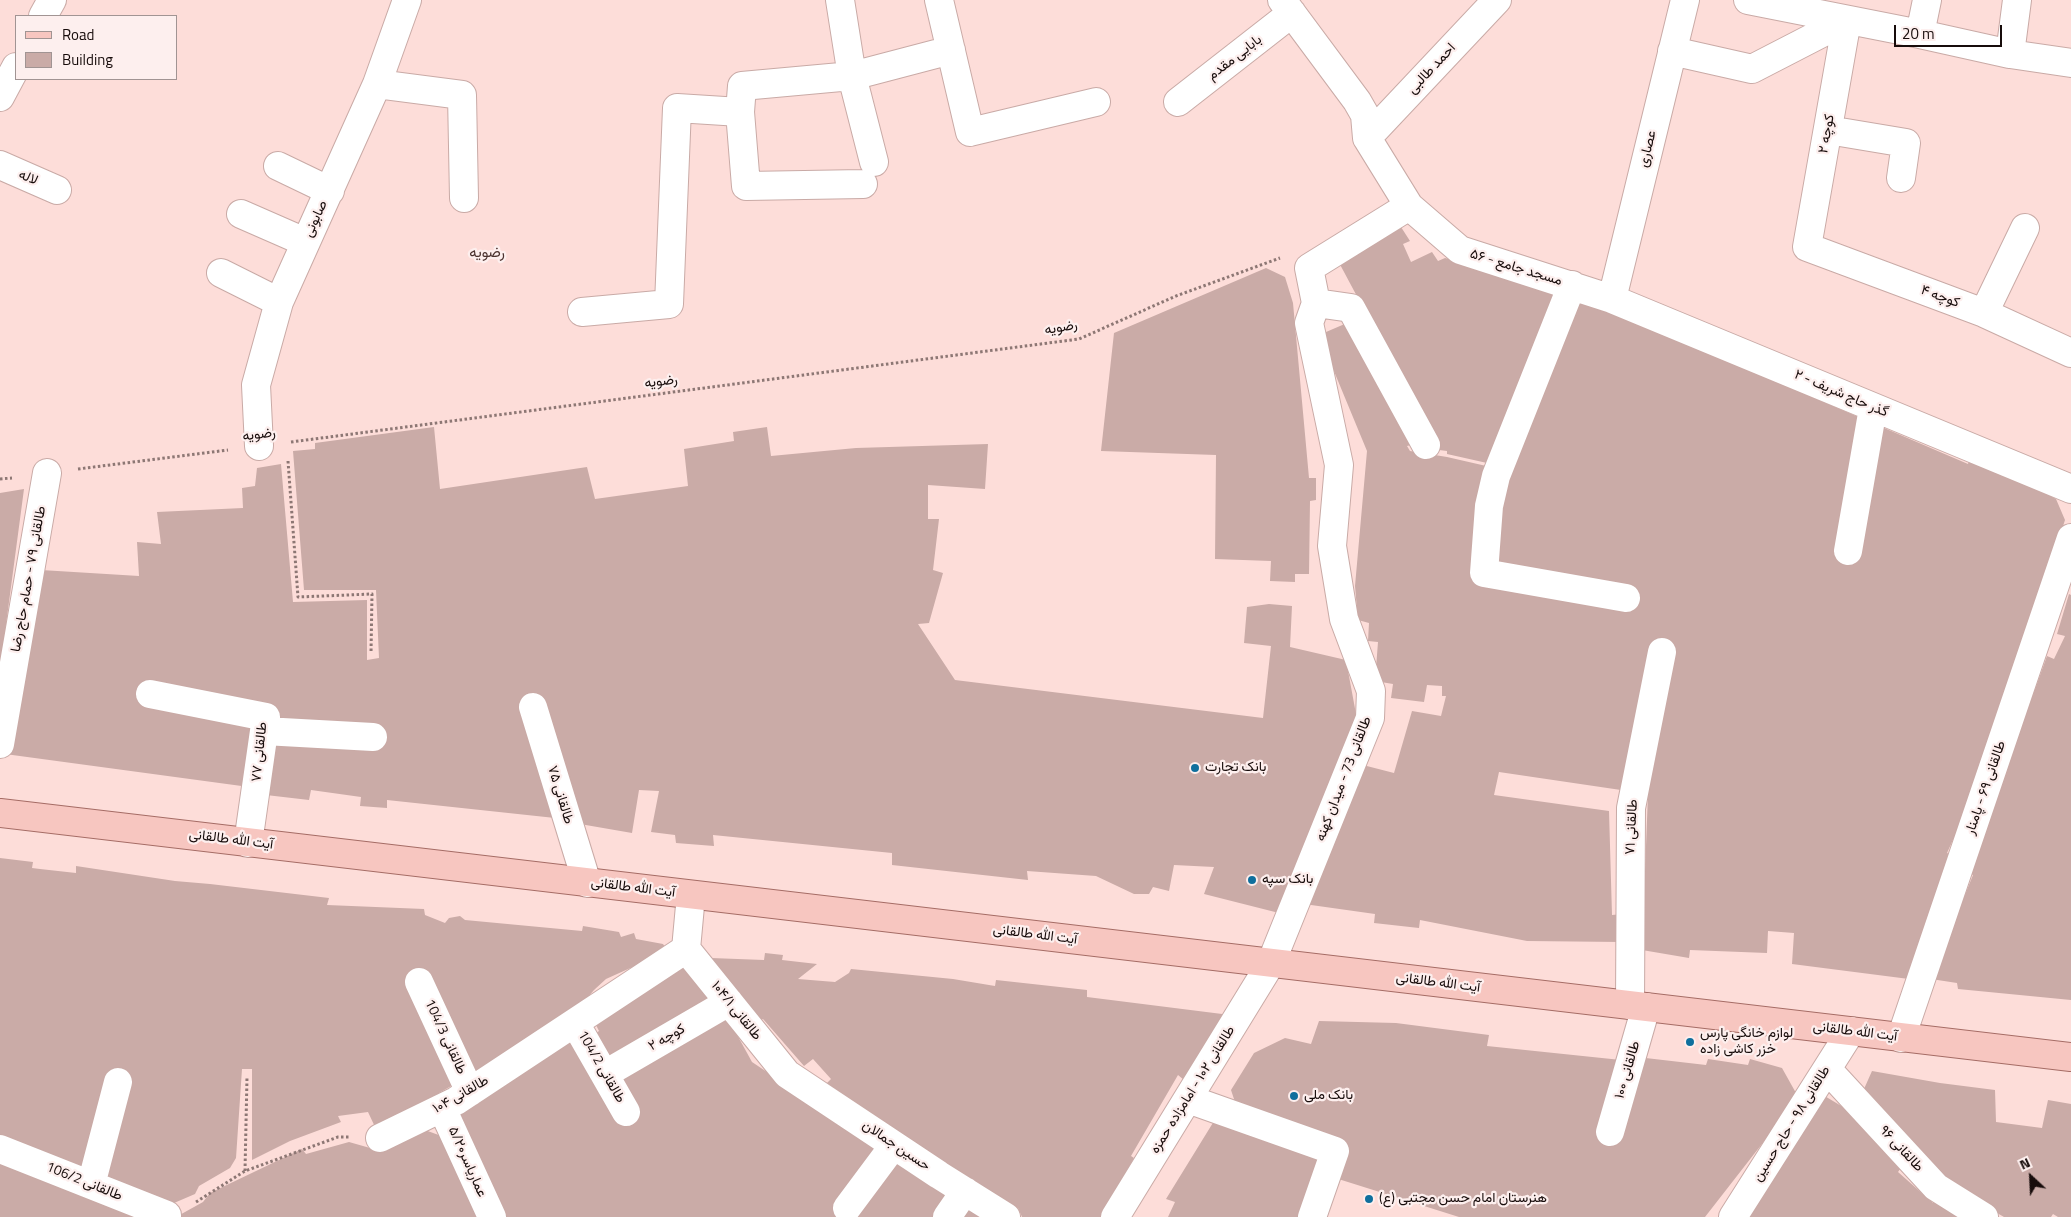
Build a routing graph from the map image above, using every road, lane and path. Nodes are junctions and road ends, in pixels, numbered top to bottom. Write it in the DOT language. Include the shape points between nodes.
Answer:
graph roads {
  1 [pos="52,0"];
  2 [pos="840,0"];
  3 [pos="939,0"];
  4 [pos="1497,0"];
  5 [pos="1685,0"];
  6 [pos="1748,0"];
  7 [pos="1927,0"];
  8 [pos="2017,0"];
  9 [pos="404,1"];
  10 [pos="1287,7"];
  11 [pos="44,15"];
  12 [pos="1846,20"];
  13 [pos="1920,34"];
  14 [pos="951,50"];
  15 [pos="1672,51"];
  16 [pos="2010,54"];
  17 [pos="2071,63"];
  18 [pos="15,69"];
  19 [pos="852,76"];
  20 [pos="377,84"];
  21 [pos="0,97"];
  22 [pos="1096,102"];
  23 [pos="1178,102"];
  24 [pos="740,112"];
  25 [pos="1828,130"];
  26 [pos="1367,138"];
  27 [pos="0,165"];
  28 [pos="278,166"];
  29 [pos="1901,178"];
  30 [pos="57,190"];
  31 [pos="330,191"];
  32 [pos="464,198"];
  33 [pos="1409,206"];
  34 [pos="241,214"];
  35 [pos="2025,228"];
  36 [pos="305,242"];
  37 [pos="1807,247"];
  38 [pos="1308,268"];
  39 [pos="221,273"];
  40 [pos="1572,285"];
  41 [pos="1612,299"];
  42 [pos="279,302"];
  43 [pos="1316,303"];
  44 [pos="582,312"];
  45 [pos="1984,313"];
  46 [pos="2071,353"];
  47 [pos="1873,408"];
  48 [pos="287,443"];
  49 [pos="1426,445"];
  50 [pos="259,446"];
  51 [pos="47,472"];
  52 [pos="0,480"];
  53 [pos="2071,489"];
  54 [pos="2071,538"];
  55 [pos="1848,551"];
  56 [pos="1626,598"];
  57 [pos="372,652"];
  58 [pos="1662,652"];
  59 [pos="150,694"];
  60 [pos="533,707"];
  61 [pos="264,731"];
  62 [pos="373,737"];
  63 [pos="0,744"];
  64 [pos="0,813"];
  65 [pos="248,842"];
  66 [pos="587,883"];
  67 [pos="691,895"];
  68 [pos="686,949"];
  69 [pos="1271,963"];
  70 [pos="419,982"];
  71 [pos="729,1002"];
  72 [pos="1638,1006"];
  73 [pos="575,1023"];
  74 [pos="1851,1031"];
  75 [pos="1901,1038"];
  76 [pos="2071,1057"];
  77 [pos="1827,1069"];
  78 [pos="605,1074"];
  79 [pos="787,1074"];
  80 [pos="247,1077"];
  81 [pos="118,1082"];
  82 [pos="470,1092"];
  83 [pos="1188,1099"];
  84 [pos="442,1108"];
  85 [pos="626,1112"];
  86 [pos="1610,1132"];
  87 [pos="380,1138"];
  88 [pos="894,1145"];
  89 [pos="0,1149"];
  90 [pos="244,1171"];
  91 [pos="90,1185"];
  92 [pos="965,1191"];
  93 [pos="847,1208"];
  94 [pos="167,1216"];
  95 [pos="492,1217"];
  96 [pos="948,1217"];
  97 [pos="1006,1217"];
  98 [pos="1115,1217"];
  99 [pos="1312,1217"];
  100 [pos="1733,1217"];
  101 [pos="1984,1217"];
  1 -- 11 [label="street"];
  2 -- 19 [label="street"];
  3 -- 14 [label="street"];
  4 -- 26 [label="street, احمد طالبی"];
  5 -- 15 [label="street, عصاری"];
  6 -- 12 [label="street"];
  7 -- 13 [label="street"];
  8 -- 16 [label="street"];
  9 -- 20 [label="street, صابونی"];
  10 -- 23 [label="street, بابایی مقدم"];
  10 -- 26 [label="street, ۵۶ - مسجد جامع" via="1357,101 1365,116"];
  12 -- 13 [label="street"];
  12 -- 15 [label="street" via="1752,69"];
  12 -- 25 [label="street, کوچه ۲"];
  13 -- 16 [label="street"];
  14 -- 19 [label="street"];
  14 -- 22 [label="street" via="970,132"];
  15 -- 41 [label="street, عصاری"];
  16 -- 17 [label="street"];
  18 -- 21 [label="street"];
  19 -- 24 [label="street" via="742,86"];
  19 -- 24 [label="street" via="868,173 746,186"];
  20 -- 31 [label="street, صابونی"];
  20 -- 32 [label="street" via="462,95"];
  24 -- 44 [label="street" via="677,108 669,304"];
  25 -- 29 [label="street" via="1906,143"];
  25 -- 37 [label="street, کوچه ۲"];
  26 -- 33 [label="street, ۵۶ - مسجد جامع"];
  27 -- 30 [label="street, لاله"];
  28 -- 31 [label="street"];
  31 -- 36 [label="street, صابونی"];
  33 -- 38 [label="street"];
  33 -- 40 [label="street, ۵۶ - مسجد جامع" via="1460,250"];
  34 -- 36 [label="street"];
  35 -- 45 [label="street"];
  36 -- 42 [label="street, صابونی"];
  37 -- 45 [label="street, کوچه ۴"];
  38 -- 43 [label="street, طالقانی 73 - میدان کهنه"];
  38 -- 48 [label="path, رضویه" via="1277,257 1176,296 1079,339"];
  39 -- 42 [label="street"];
  40 -- 41 [label="street, ۵۶ - مسجد جامع"];
  40 -- 56 [label="street" via="1496,476 1484,573"];
  41 -- 47 [label="street, ۲ - گذر حاج شریف"];
  42 -- 50 [label="street, صابونی" via="256,385"];
  43 -- 49 [label="street" via="1350,308"];
  43 -- 69 [label="street, طالقانی 73 - میدان کهنه" via="1309,323 1339,465 1332,546 1344,619 1371,691 1370,718"];
  45 -- 46 [label="street, کوچه ۴"];
  47 -- 53 [label="street, ۲ - گذر حاج شریف"];
  47 -- 55 [label="street"];
  48 -- 50 [label="path, رضویه"];
  48 -- 57 [label="path" via="298,597 372,594"];
  50 -- 51 [label="path, رضویه"];
  51 -- 52 [label="path, رضویه"];
  51 -- 63 [label="street, طالقانی ۷۹ - حمام حاج رضا"];
  54 -- 75 [label="street, طالقانی ۶۹ - پامنار"];
  58 -- 72 [label="street, طالقانی ۷۱" via="1631,808"];
  59 -- 61 [label="street, طالقانی ۷۷" via="266,717"];
  60 -- 66 [label="street, طالقانی ۷۵"];
  61 -- 62 [label="street"];
  61 -- 65 [label="street, طالقانی ۷۷"];
  64 -- 65 [label="main road, آیت الله طالقانی"];
  65 -- 66 [label="main road, آیت الله طالقانی"];
  66 -- 67 [label="main road, آیت الله طالقانی"];
  67 -- 68 [label="street"];
  67 -- 69 [label="main road, آیت الله طالقانی"];
  68 -- 71 [label="street, طالقانی ۱۰۴/۱"];
  68 -- 73 [label="street, طالقانی ۱۰۴"];
  69 -- 72 [label="main road, آیت الله طالقانی"];
  69 -- 83 [label="street, طالقانی ۱۰۲ - امامزاده حمزه"];
  70 -- 82 [label="street, طالقانی 104/3"];
  71 -- 78 [label="street, کوچه ۲"];
  71 -- 79 [label="street, طالقانی ۱۰۴/۱"];
  72 -- 74 [label="main road, آیت الله طالقانی"];
  72 -- 86 [label="street, طالقانی ۱۰۰"];
  73 -- 78 [label="street, طالقانی 104/2"];
  73 -- 82 [label="street, طالقانی ۱۰۴"];
  74 -- 75 [label="main road, آیت الله طالقانی"];
  74 -- 77 [label="street, طالقانی ۹۸ - حاج حسین"];
  75 -- 76 [label="main road, آیت الله طالقانی"];
  77 -- 100 [label="street, طالقانی ۹۸ - حاج حسین"];
  77 -- 101 [label="street, طالقانی ۹۶" via="1936,1187"];
  78 -- 85 [label="street, طالقانی 104/2"];
  79 -- 88 [label="street, حسین جمالان"];
  80 -- 90 [label="path"];
  81 -- 91 [label="street"];
  82 -- 84 [label="street, طالقانی ۱۰۴"];
  83 -- 98 [label="street, طالقانی ۱۰۲ - امامزاده حمزه"];
  83 -- 99 [label="street" via="1335,1151"];
  84 -- 87 [label="street, طالقانی ۱۰۴"];
  84 -- 95 [label="street, عماریاسر۵/۲۰"];
  87 -- 90 [label="path" via="338,1137"];
  88 -- 92 [label="street, حسین جمالان"];
  88 -- 93 [label="street"];
  89 -- 91 [label="street, طالقانی 106/2"];
  90 -- 94 [label="path"];
  91 -- 94 [label="street, طالقانی 106/2"];
  92 -- 96 [label="street"];
  92 -- 97 [label="street, حسین جمالان"];
}
